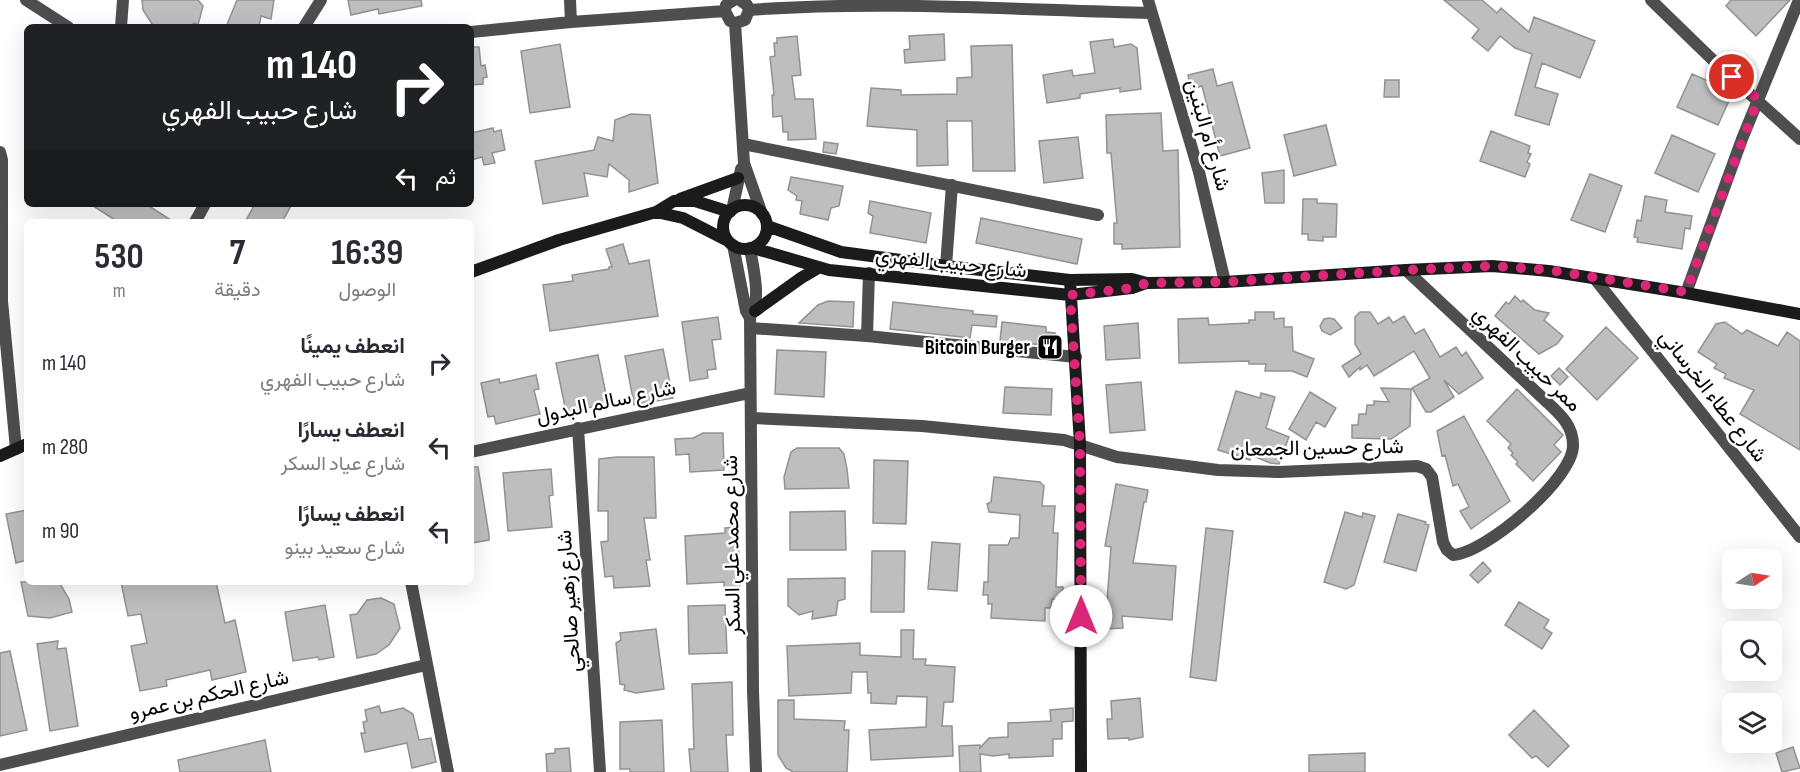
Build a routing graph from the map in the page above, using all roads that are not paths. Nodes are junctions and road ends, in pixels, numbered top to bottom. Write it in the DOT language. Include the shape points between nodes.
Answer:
graph roads {
  1 [pos="26,0"];
  2 [pos="123,0"];
  3 [pos="321,0"];
  4 [pos="570,0"];
  5 [pos="734,0"];
  6 [pos="740,0"];
  7 [pos="1148,0"];
  8 [pos="1650,0"];
  9 [pos="1799,0"];
  10 [pos="940,3"];
  11 [pos="749,10"];
  12 [pos="724,11"];
  13 [pos="1152,13"];
  14 [pos="571,22"];
  15 [pos="63,24"];
  16 [pos="121,24"];
  17 [pos="306,24"];
  18 [pos="735,24"];
  19 [pos="474,32"];
  20 [pos="1758,99"];
  21 [pos="1800,139"];
  22 [pos="743,144"];
  23 [pos="0,152"];
  24 [pos="744,163"];
  25 [pos="738,178"];
  26 [pos="951,185"];
  27 [pos="674,201"];
  28 [pos="731,211"];
  29 [pos="656,212"];
  30 [pos="762,214"];
  31 [pos="1098,215"];
  32 [pos="767,226"];
  33 [pos="731,243"];
  34 [pos="752,248"];
  35 [pos="946,266"];
  36 [pos="818,268"];
  37 [pos="1406,270"];
  38 [pos="474,272"];
  39 [pos="869,273"];
  40 [pos="1595,279"];
  41 [pos="1070,280"];
  42 [pos="1225,282"];
  43 [pos="1147,283"];
  44 [pos="1686,292"];
  45 [pos="1070,295"];
  46 [pos="1800,314"];
  47 [pos="751,319"];
  48 [pos="867,336"];
  49 [pos="1076,357"];
  50 [pos="750,393"];
  51 [pos="751,418"];
  52 [pos="578,428"];
  53 [pos="1080,444"];
  54 [pos="22,447"];
  55 [pos="474,451"];
  56 [pos="0,456"];
  57 [pos="1800,537"];
  58 [pos="1463,555"];
  59 [pos="412,585"];
  60 [pos="426,665"];
  61 [pos="0,765"];
  62 [pos="448,772"];
  63 [pos="600,772"];
  64 [pos="756,772"];
  65 [pos="1080,772"];
  1 -- 15 [label="street"];
  2 -- 16 [label="street"];
  3 -- 17 [label="street"];
  4 -- 14 [label="street"];
  5 -- 12 [label="street"];
  6 -- 11 [label="street"];
  7 -- 13 [label="street, شارع أم البنين"];
  8 -- 20 [label="street"];
  9 -- 20 [label="street"];
  10 -- 11 [label="street"];
  10 -- 13 [label="street"];
  11 -- 18 [label="street" via="745,20"];
  12 -- 14 [label="street"];
  12 -- 18 [label="street"];
  13 -- 42 [label="street, شارع أم البنين" via="1199,171"];
  14 -- 19 [label="street"];
  18 -- 22 [label="street"];
  20 -- 21 [label="street"];
  20 -- 44 [label="street"];
  22 -- 24 [label="street"];
  22 -- 26 [label="street"];
  23 -- 54 [label="street" via="2,301"];
  24 -- 25 [label="street"];
  24 -- 30 [label="street"];
  25 -- 27 [label="street"];
  25 -- 28 [label="street"];
  26 -- 31 [label="street"];
  26 -- 35 [label="street"];
  27 -- 28 [label="street" via="695,201"];
  27 -- 29 [label="street"];
  28 -- 30 [label="street" via="744,205"];
  28 -- 33 [label="street" via="724,223"];
  29 -- 33 [label="street" via="683,218"];
  29 -- 38 [label="street" via="559,240"];
  30 -- 32 [label="street"];
  32 -- 34 [label="street" via="763,239"];
  32 -- 35 [label="street, شارع حبيب الفهري" via="841,252"];
  33 -- 34 [label="street" via="738,248"];
  33 -- 47 [label="street, شارع محمد علي السكر"];
  34 -- 36 [label="street, شارع حبيب الفهري"];
  34 -- 47 [label="street, شارع محمد علي السكر"];
  35 -- 41 [label="street, شارع حبيب الفهري"];
  36 -- 39 [label="street, شارع حبيب الفهري"];
  36 -- 47 [label="street"];
  37 -- 40 [label="street, شارع حبيب الفهري" via="1511,267"];
  37 -- 42 [label="street, شارع حبيب الفهري"];
  37 -- 58 [label="street, ممر حبيب الفهري" via="1571,429 1572,456 1539,499 1491,539"];
  39 -- 45 [label="street, شارع حبيب الفهري"];
  39 -- 48 [label="street"];
  40 -- 44 [label="street, شارع حبيب الفهري"];
  40 -- 57 [label="street, شارع عطاء الخرساني"];
  41 -- 43 [label="street, شارع حبيب الفهري" via="1132,279"];
  41 -- 45 [label="street"];
  42 -- 43 [label="street, شارع حبيب الفهري"];
  43 -- 45 [label="street, شارع حبيب الفهري"];
  44 -- 46 [label="street, شارع حبيب الفهري"];
  45 -- 49 [label="street"];
  47 -- 48 [label="street"];
  47 -- 50 [label="street, شارع محمد علي السكر"];
  48 -- 49 [label="street"];
  49 -- 53 [label="street"];
  50 -- 51 [label="street, شارع محمد علي السكر"];
  50 -- 52 [label="street, شارع سالم البدول"];
  51 -- 53 [label="street, شارع حسين الجمعان" via="922,426"];
  51 -- 64 [label="street, شارع محمد علي السكر"];
  52 -- 55 [label="street, شارع سالم البدول"];
  52 -- 63 [label="street, شارع زهير صالحي"];
  53 -- 58 [label="street, شارع حسين الجمعان" via="1117,457 1218,470 1279,472 1417,466 1432,477 1447,550"];
  53 -- 65 [label="street"];
  54 -- 56 [label="street"];
  59 -- 60 [label="street"];
  60 -- 61 [label="street, شارع الحكم بن عمرو"];
  60 -- 62 [label="street"];
}
